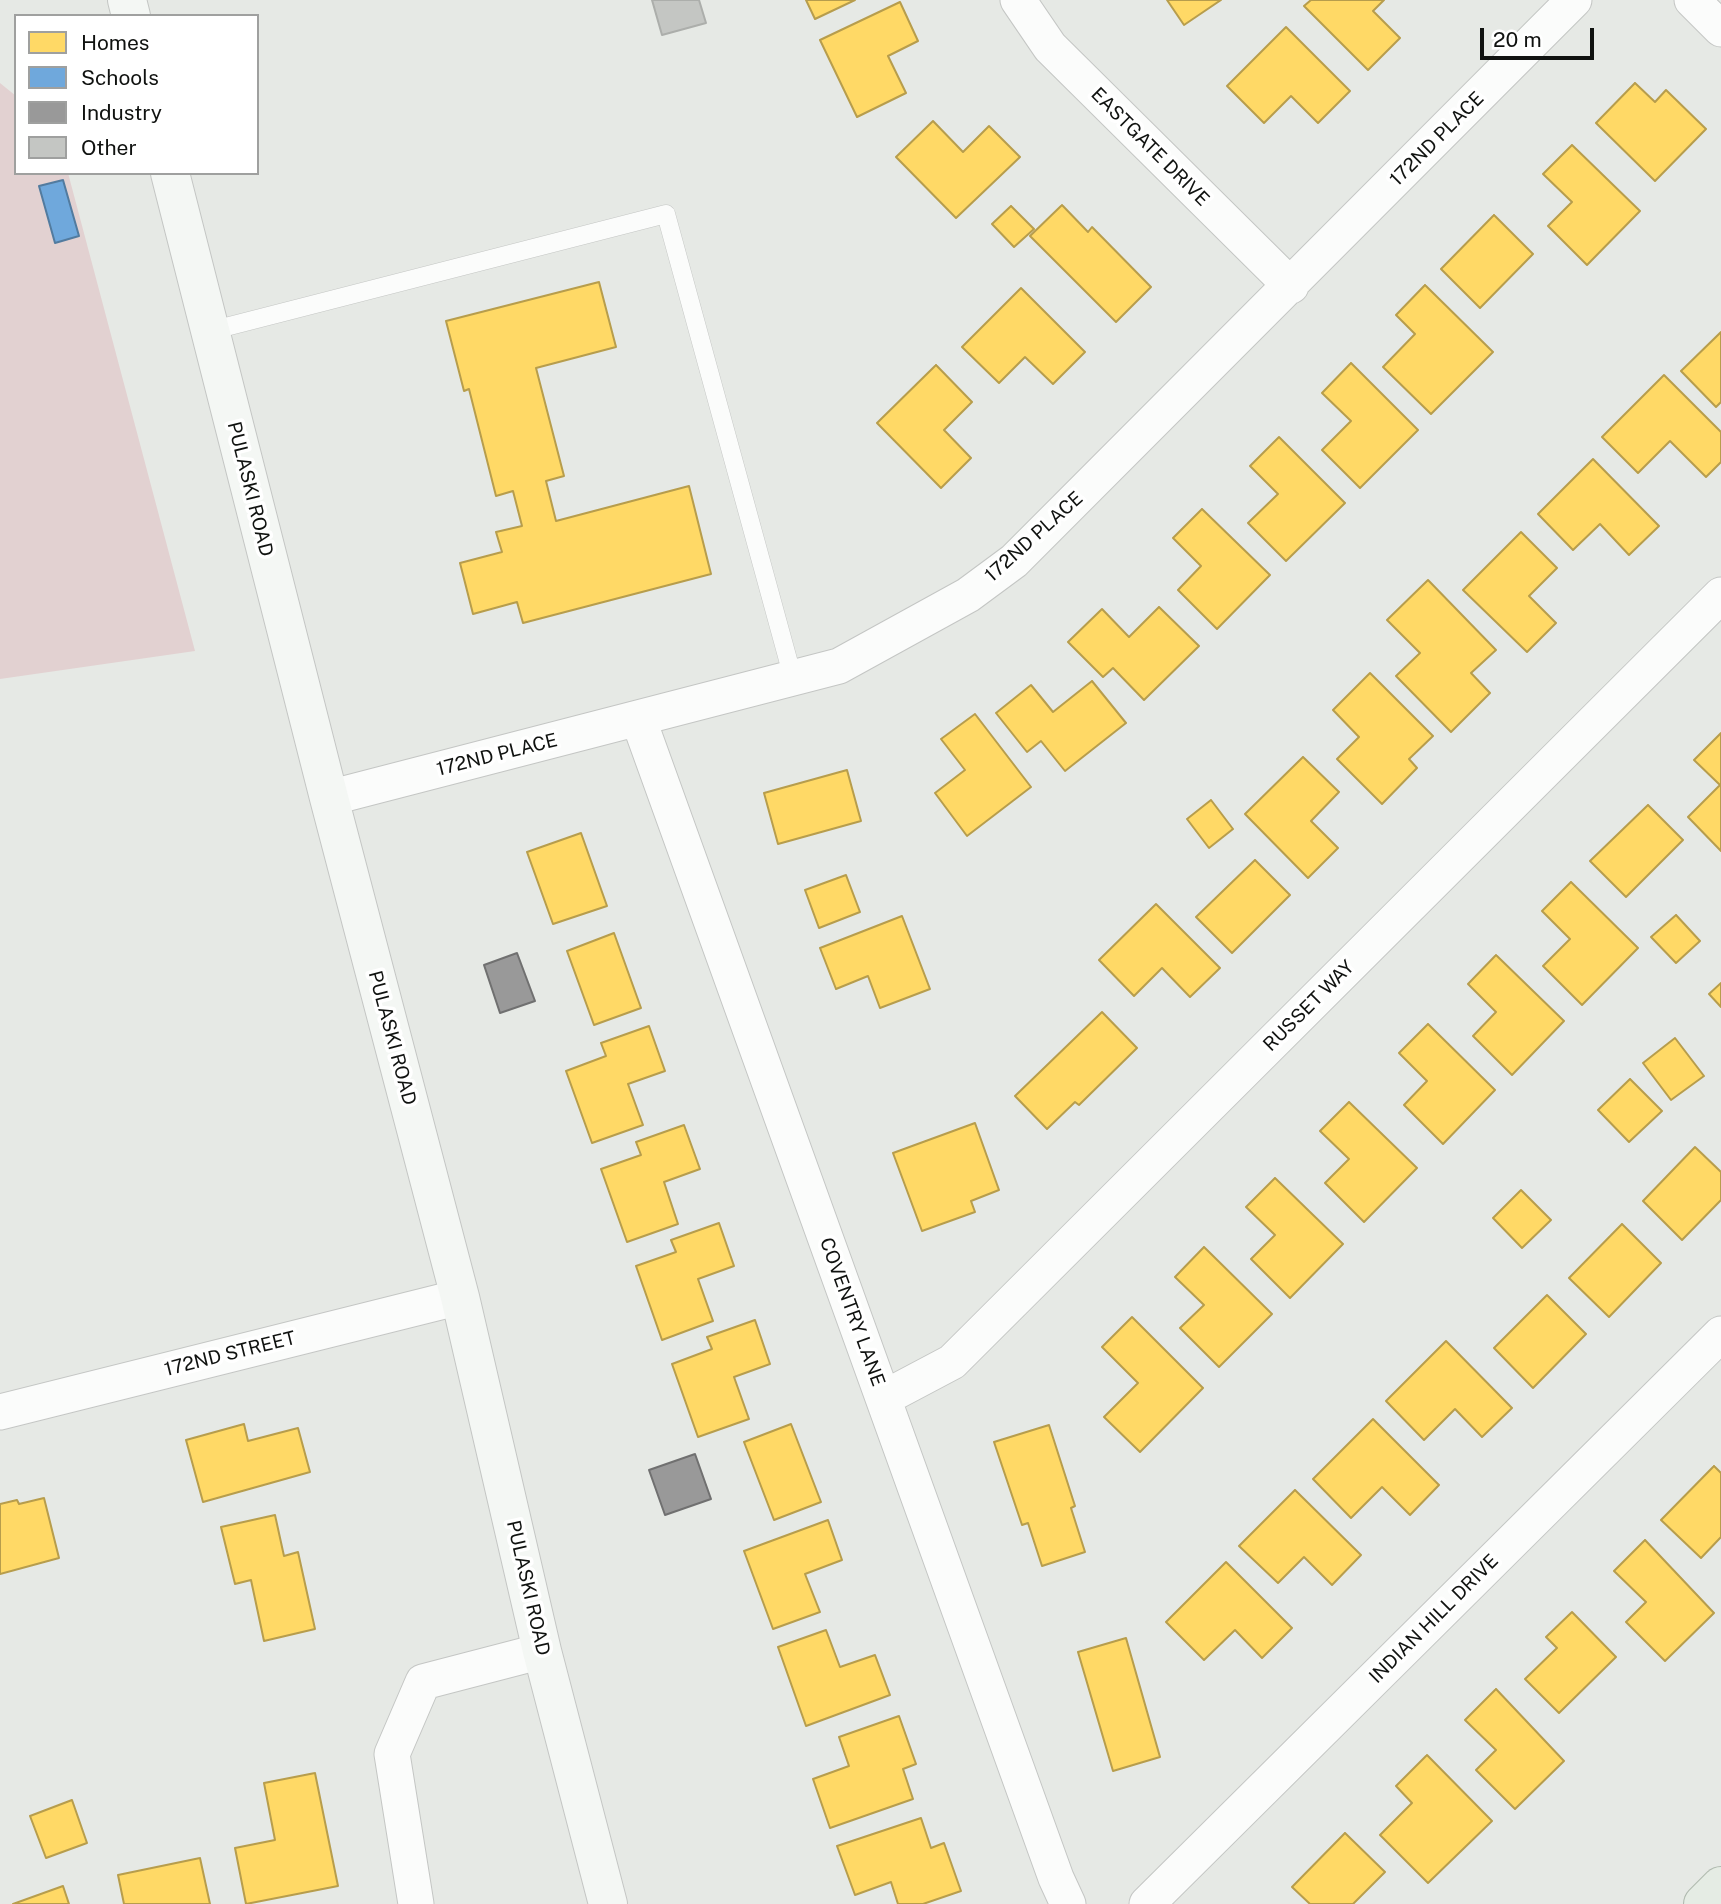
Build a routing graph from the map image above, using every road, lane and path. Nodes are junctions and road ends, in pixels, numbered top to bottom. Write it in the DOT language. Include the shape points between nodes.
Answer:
graph roads {
  1 [pos="1018,0"];
  2 [pos="1574,0"];
  3 [pos="1692,0"];
  4 [pos="1721,29"];
  5 [pos="171,175"];
  6 [pos="1291,286"];
  7 [pos="210,331"];
  8 [pos="1721,596"];
  9 [pos="793,678"];
  10 [pos="638,718"];
  11 [pos="329,798"];
  12 [pos="460,1297"];
  13 [pos="1721,1334"];
  14 [pos="884,1398"];
  15 [pos="0,1412"];
  16 [pos="542,1651"];
  17 [pos="1721,1886"];
  18 [pos="416,1904"];
  19 [pos="608,1904"];
  20 [pos="1068,1904"];
  21 [pos="1147,1904"];
  22 [pos="1703,1904"];
  1 -- 6 [label="street, EASTGATE DRIVE" via="1050,47"];
  2 -- 6 [label="street, 172ND PLACE"];
  3 -- 4 [label="street"];
  5 -- 7 [label="main road, PULASKI ROAD"];
  6 -- 9 [label="street, 172ND PLACE" via="1014,561 968,595 839,666"];
  7 -- 9 [label="lane" via="666,214"];
  7 -- 11 [label="main road, PULASKI ROAD"];
  8 -- 14 [label="street, RUSSET WAY" via="952,1362"];
  9 -- 10 [label="street, 172ND PLACE"];
  10 -- 11 [label="street, 172ND PLACE"];
  10 -- 14 [label="street, COVENTRY LANE"];
  11 -- 12 [label="main road, PULASKI ROAD"];
  12 -- 15 [label="street, 172ND STREET"];
  12 -- 16 [label="main road, PULASKI ROAD"];
  13 -- 21 [label="street, INDIAN HILL DRIVE"];
  14 -- 20 [label="street, COVENTRY LANE"];
  16 -- 18 [label="street" via="423,1682 392,1754"];
  16 -- 19 [label="main road, PULASKI ROAD"];
  17 -- 22 [label="highway"];
}
